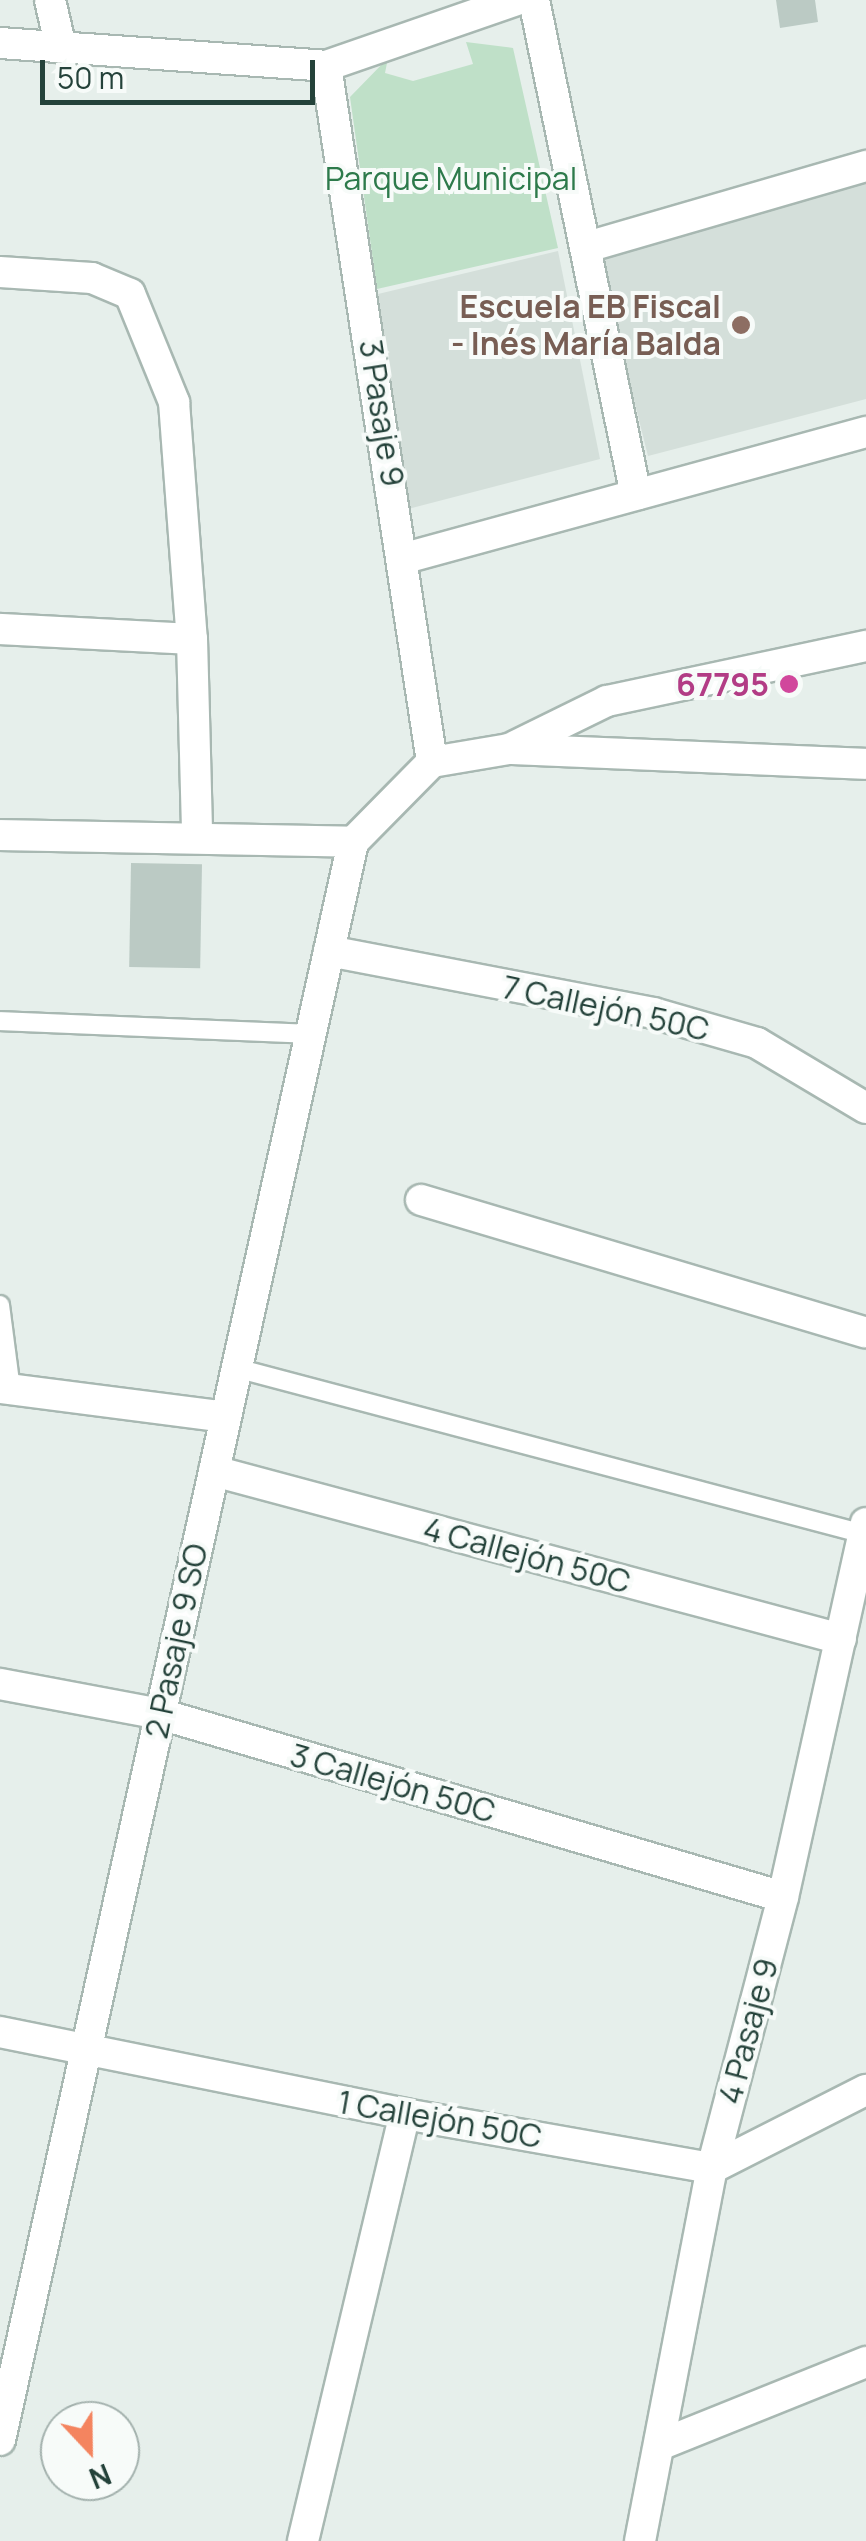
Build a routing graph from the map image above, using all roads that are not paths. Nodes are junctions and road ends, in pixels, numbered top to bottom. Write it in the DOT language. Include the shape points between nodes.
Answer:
graph roads {
  1 [pos="50,0"];
  2 [pos="516,0"];
  3 [pos="534,0"];
  4 [pos="0,43"];
  5 [pos="60,48"];
  6 [pos="326,66"];
  7 [pos="866,166"];
  8 [pos="586,247"];
  9 [pos="0,272"];
  10 [pos="866,432"];
  11 [pos="636,495"];
  12 [pos="405,558"];
  13 [pos="0,629"];
  14 [pos="192,639"];
  15 [pos="866,646"];
  16 [pos="509,749"];
  17 [pos="432,762"];
  18 [pos="866,764"];
  19 [pos="0,835"];
  20 [pos="197,835"];
  21 [pos="353,842"];
  22 [pos="329,951"];
  23 [pos="0,1022"];
  24 [pos="310,1034"];
  25 [pos="866,1108"];
  26 [pos="421,1200"];
  27 [pos="0,1305"];
  28 [pos="866,1333"];
  29 [pos="236,1368"];
  30 [pos="6,1389"];
  31 [pos="226,1418"];
  32 [pos="214,1470"];
  33 [pos="865,1528"];
  34 [pos="841,1639"];
  35 [pos="0,1684"];
  36 [pos="160,1714"];
  37 [pos="783,1897"];
  38 [pos="0,2032"];
  39 [pos="86,2049"];
  40 [pos="866,2090"];
  41 [pos="405,2114"];
  42 [pos="712,2168"];
  43 [pos="866,2362"];
  44 [pos="0,2440"];
  45 [pos="662,2444"];
  46 [pos="303,2541"];
  47 [pos="640,2541"];
  1 -- 5 [label="street"];
  2 -- 6 [label="street"];
  3 -- 8 [label="street"];
  4 -- 5 [label="street"];
  5 -- 6 [label="street"];
  6 -- 12 [label="street, 3 Pasaje 9"];
  7 -- 8 [label="street"];
  8 -- 11 [label="street"];
  9 -- 14 [label="street" via="92,278 130,294 174,402"];
  10 -- 11 [label="street"];
  11 -- 12 [label="street"];
  12 -- 17 [label="street, 3 Pasaje 9"];
  13 -- 14 [label="street"];
  14 -- 20 [label="street"];
  15 -- 16 [label="street" via="607,701"];
  16 -- 17 [label="street"];
  16 -- 18 [label="street"];
  17 -- 21 [label="street"];
  19 -- 20 [label="street"];
  20 -- 21 [label="street"];
  21 -- 22 [label="street, 2 Pasaje 9 SO"];
  22 -- 24 [label="street, 2 Pasaje 9 SO"];
  22 -- 25 [label="street, 7 Callejón 50C" via="654,1013 757,1043"];
  23 -- 24 [label="lane"];
  24 -- 29 [label="street, 2 Pasaje 9 SO"];
  26 -- 28 [label="street"];
  27 -- 30 [label="lane"];
  29 -- 31 [label="street, 2 Pasaje 9 SO"];
  29 -- 33 [label="lane"];
  30 -- 31 [label="street"];
  31 -- 32 [label="street, 2 Pasaje 9 SO"];
  32 -- 34 [label="street, 4 Callejón 50C"];
  32 -- 36 [label="street, 2 Pasaje 9 SO"];
  33 -- 34 [label="street, 4 Pasaje 9"];
  34 -- 37 [label="street, 4 Pasaje 9"];
  35 -- 36 [label="street, 3 Callejón 50C"];
  36 -- 37 [label="street, 3 Callejón 50C"];
  36 -- 39 [label="street, 2 Pasaje 9 SO"];
  37 -- 42 [label="street, 4 Pasaje 9"];
  38 -- 39 [label="street, 1 Callejón 50C"];
  39 -- 41 [label="street, 1 Callejón 50C"];
  39 -- 44 [label="street, 2 Pasaje 9 SO"];
  40 -- 42 [label="street"];
  41 -- 42 [label="street, 1 Callejón 50C"];
  41 -- 46 [label="street"];
  42 -- 45 [label="street, 4 Pasaje 9"];
  43 -- 45 [label="street"];
  45 -- 47 [label="street, 4 Pasaje 9"];
}
